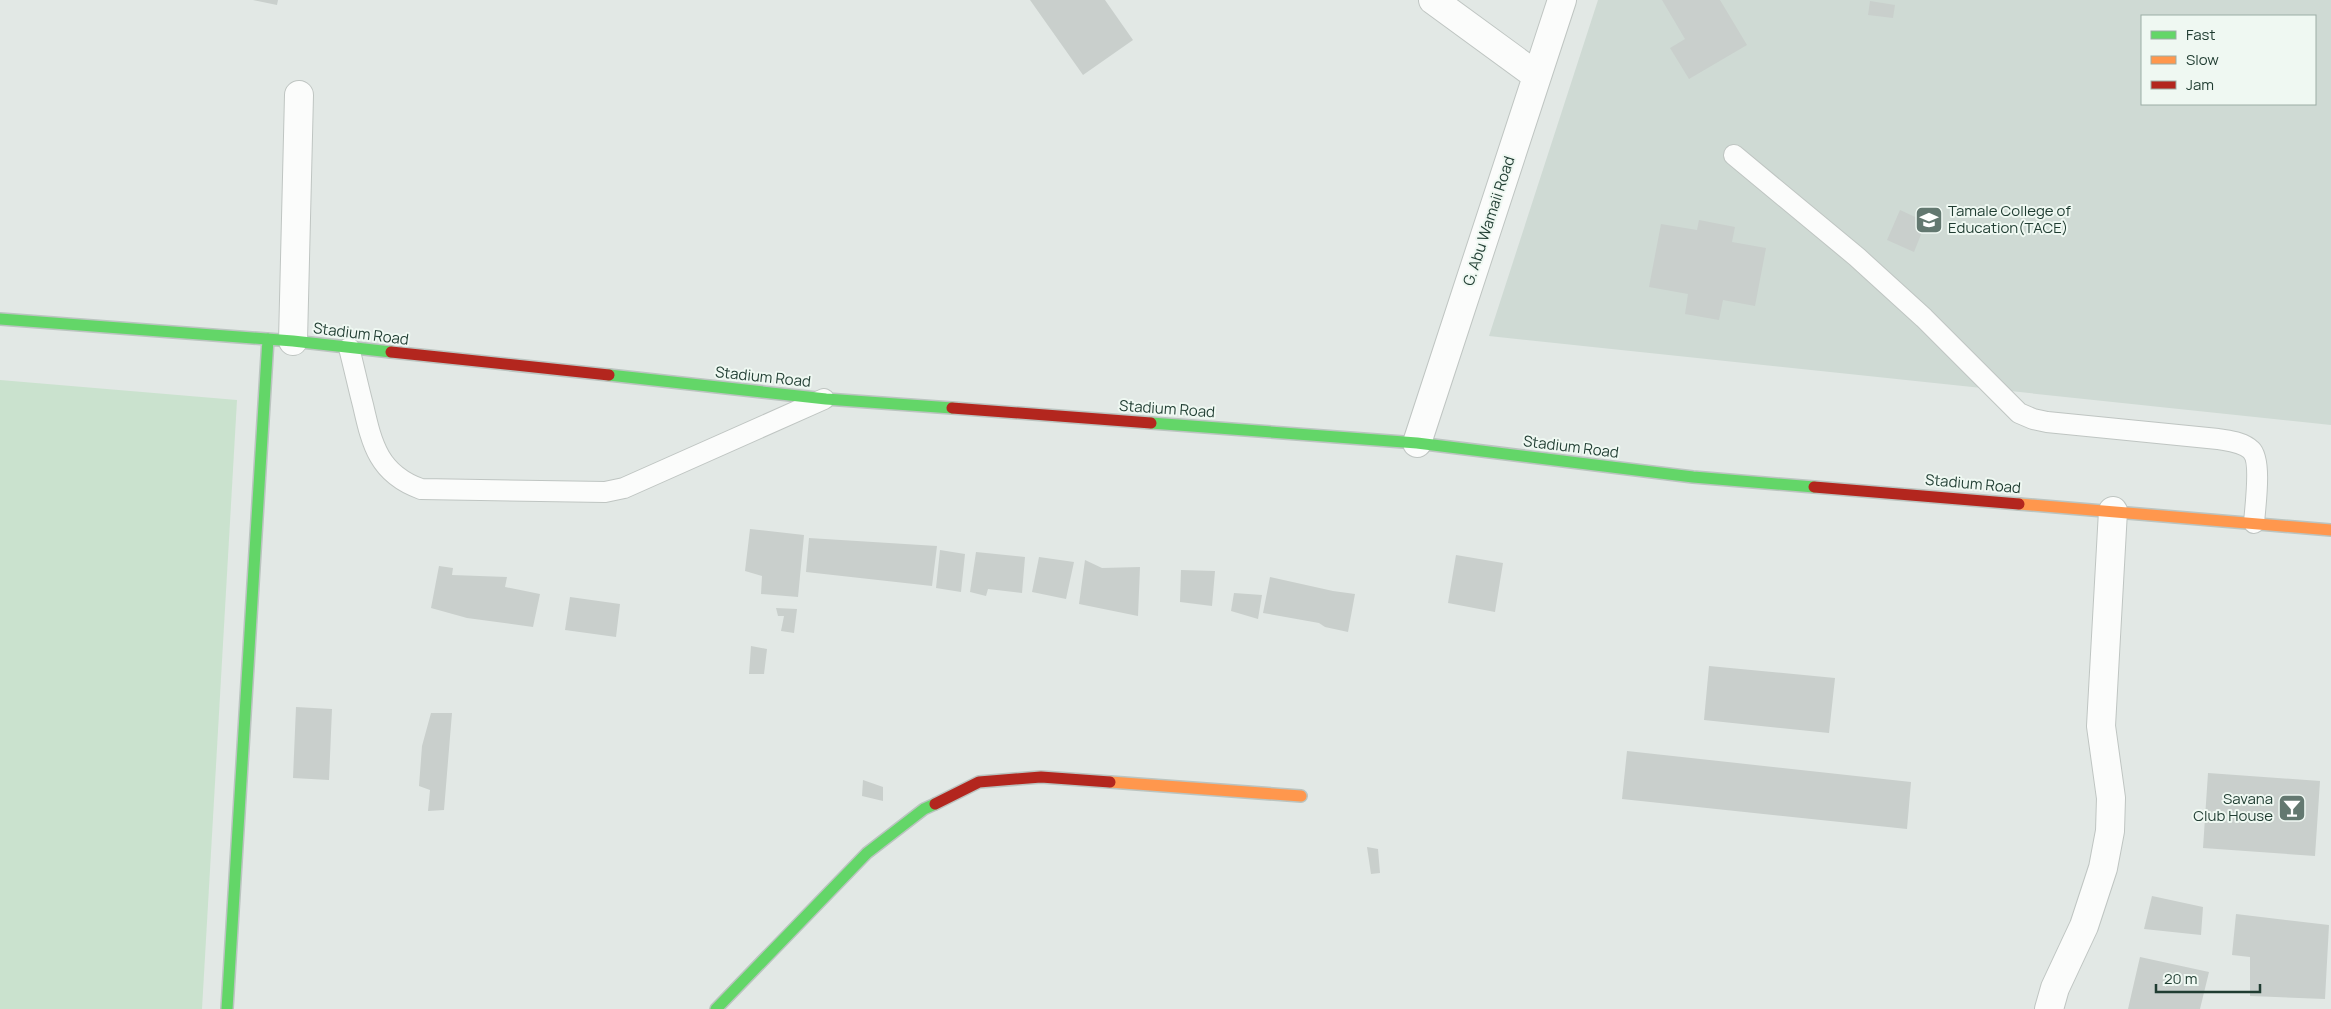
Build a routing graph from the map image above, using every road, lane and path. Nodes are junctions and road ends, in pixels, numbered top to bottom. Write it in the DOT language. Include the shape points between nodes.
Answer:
graph roads {
  1 [pos="1434,0"];
  2 [pos="1562,0"];
  3 [pos="1536,76"];
  4 [pos="299,95"];
  5 [pos="1734,155"];
  6 [pos="0,319"];
  7 [pos="281,340"];
  8 [pos="349,348"];
  9 [pos="826,398"];
  10 [pos="1417,443"];
  11 [pos="2113,511"];
  12 [pos="2254,523"];
  13 [pos="2331,530"];
  14 [pos="1301,796"];
  15 [pos="227,1009"];
  16 [pos="716,1009"];
  17 [pos="2048,1009"];
  1 -- 3 [label="street"];
  2 -- 3 [label="street, G. Abu Wamaii Road"];
  3 -- 10 [label="street, G. Abu Wamaii Road"];
  4 -- 7 [label="street"];
  5 -- 12 [label="lane" via="1857,257 2019,412 2033,420 2218,439 2239,443 2252,450 2257,462"];
  6 -- 7 [label="main road, Stadium Road"];
  7 -- 8 [label="main road, Stadium Road"];
  7 -- 15 [label="main road"];
  8 -- 9 [label="main road, Stadium Road"];
  8 -- 9 [label="lane" via="372,444 386,466 404,483 421,489 605,492 624,488"];
  9 -- 10 [label="main road, Stadium Road"];
  10 -- 11 [label="main road, Stadium Road" via="1693,477"];
  11 -- 12 [label="main road, Stadium Road"];
  11 -- 17 [label="street" via="2101,726 2111,798 2110,831 2103,868 2084,926"];
  12 -- 13 [label="main road, Stadium Road"];
  14 -- 16 [label="main road" via="1041,776 979,782 924,809 867,854"];
}
